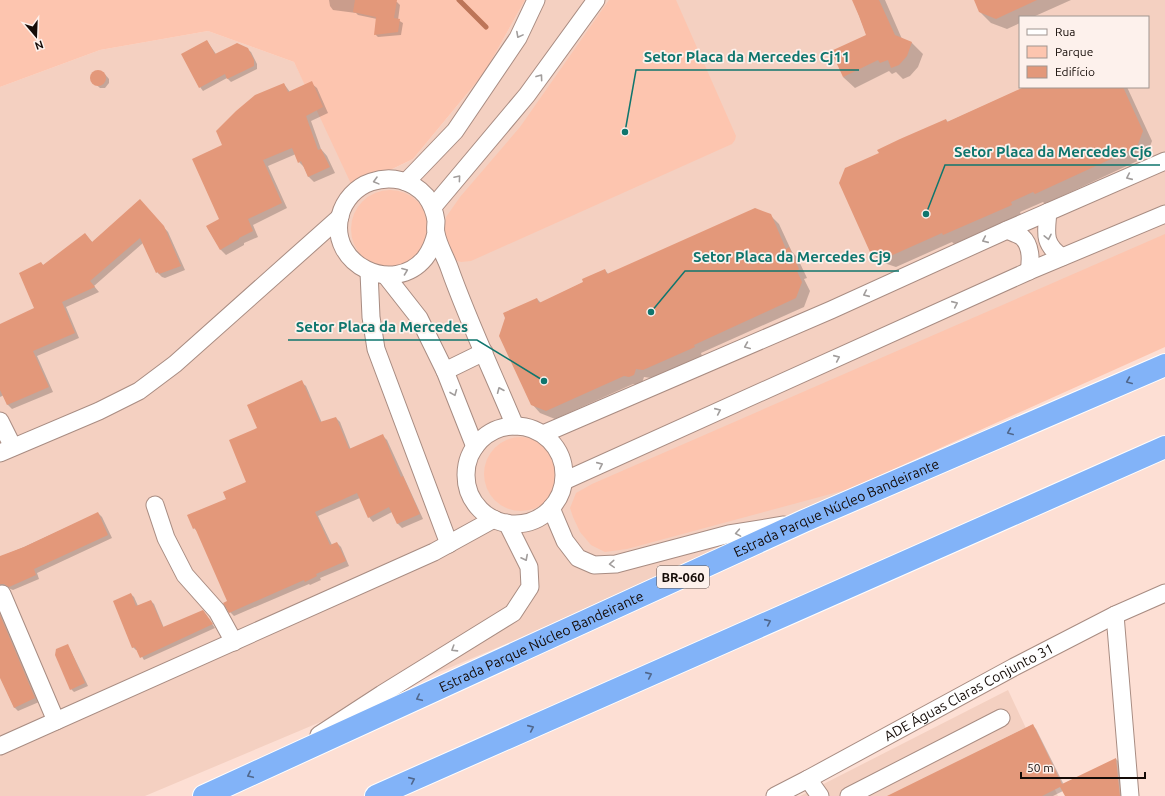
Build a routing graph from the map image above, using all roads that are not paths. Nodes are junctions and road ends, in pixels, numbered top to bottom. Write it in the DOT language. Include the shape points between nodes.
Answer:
graph roads {
  1 [pos="536,0"];
  2 [pos="596,0"];
  3 [pos="1165,161"];
  4 [pos="406,182"];
  5 [pos="433,207"];
  6 [pos="1048,212"];
  7 [pos="1165,214"];
  8 [pos="340,217"];
  9 [pos="1007,230"];
  10 [pos="436,233"];
  11 [pos="1062,257"];
  12 [pos="1029,271"];
  13 [pos="378,274"];
  14 [pos="484,352"];
  15 [pos="1165,365"];
  16 [pos="445,371"];
  17 [pos="0,421"];
  18 [pos="515,426"];
  19 [pos="543,434"];
  20 [pos="1165,446"];
  21 [pos="475,447"];
  22 [pos="7,450"];
  23 [pos="1165,456"];
  24 [pos="1134,460"];
  25 [pos="564,481"];
  26 [pos="155,505"];
  27 [pos="551,508"];
  28 [pos="500,521"];
  29 [pos="804,521"];
  30 [pos="448,544"];
  31 [pos="2,594"];
  32 [pos="1165,594"];
  33 [pos="1115,615"];
  34 [pos="234,642"];
  35 [pos="1001,718"];
  36 [pos="56,721"];
  37 [pos="0,746"];
  38 [pos="278,762"];
  39 [pos="808,779"];
  40 [pos="204,796"];
  41 [pos="376,796"];
  42 [pos="774,796"];
  43 [pos="820,796"];
  44 [pos="849,796"];
  45 [pos="1130,796"];
  1 -- 4 [label="street, one-way" via="518,38 455,131"];
  5 -- 2 [label="street, one-way" via="527,95"];
  3 -- 6 [label="street, one-way"];
  4 -- 5 [label="street" via="417,188"];
  4 -- 8 [label="street, one-way" via="393,178 365,184 354,192"];
  5 -- 10 [label="street"];
  6 -- 9 [label="street"];
  6 -- 11 [label="street, one-way" via="1048,242 1053,251"];
  7 -- 11 [label="street"];
  8 -- 13 [label="street" via="339,234 345,250 355,263"];
  8 -- 22 [label="street" via="175,364 139,391 99,412"];
  9 -- 12 [label="street" via="1022,237 1029,248"];
  9 -- 19 [label="street, one-way" via="831,310"];
  13 -- 10 [label="street, one-way" via="403,273 415,267 425,258"];
  10 -- 14 [label="street"];
  11 -- 12 [label="street"];
  25 -- 12 [label="street, one-way"];
  13 -- 16 [label="street" via="419,318"];
  13 -- 30 [label="street" via="371,317 376,349"];
  14 -- 16 [label="street"];
  18 -- 14 [label="street, one-way"];
  15 -- 29 [label="highway, Estrada Parque Núcleo Bandeirante / BR-060, one-way"];
  16 -- 21 [label="street, one-way"];
  17 -- 22 [label="street"];
  18 -- 19 [label="street" via="530,428"];
  18 -- 21 [label="street" via="500,428 486,435"];
  19 -- 25 [label="street" via="560,454 564,467"];
  20 -- 24 [label="highway"];
  21 -- 28 [label="street" via="467,466 468,487 473,500 482,511"];
  23 -- 24 [label="street"];
  41 -- 24 [label="highway, one-way"];
  25 -- 27 [label="street" via="560,496"];
  26 -- 34 [label="street" via="166,538 185,575 218,611"];
  27 -- 28 [label="street" via="538,518 523,523"];
  29 -- 27 [label="street, one-way" via="729,534 616,564 594,565 578,558 565,541"];
  28 -- 30 [label="street"];
  28 -- 38 [label="street, one-way" via="529,567 530,587 513,613"];
  29 -- 38 [label="highway, Estrada Parque Núcleo Bandeirante / BR-060, one-way"];
  30 -- 34 [label="street"];
  31 -- 36 [label="street"];
  32 -- 33 [label="street, ADE Águas Claras Conjunto 31"];
  33 -- 39 [label="street, ADE Águas Claras Conjunto 31"];
  33 -- 45 [label="street"];
  34 -- 36 [label="street"];
  35 -- 44 [label="street"];
  36 -- 37 [label="street"];
  38 -- 40 [label="highway, Estrada Parque Núcleo Bandeirante / BR-060, one-way"];
  39 -- 42 [label="street, ADE Águas Claras Conjunto 31"];
  39 -- 43 [label="street"];
}
